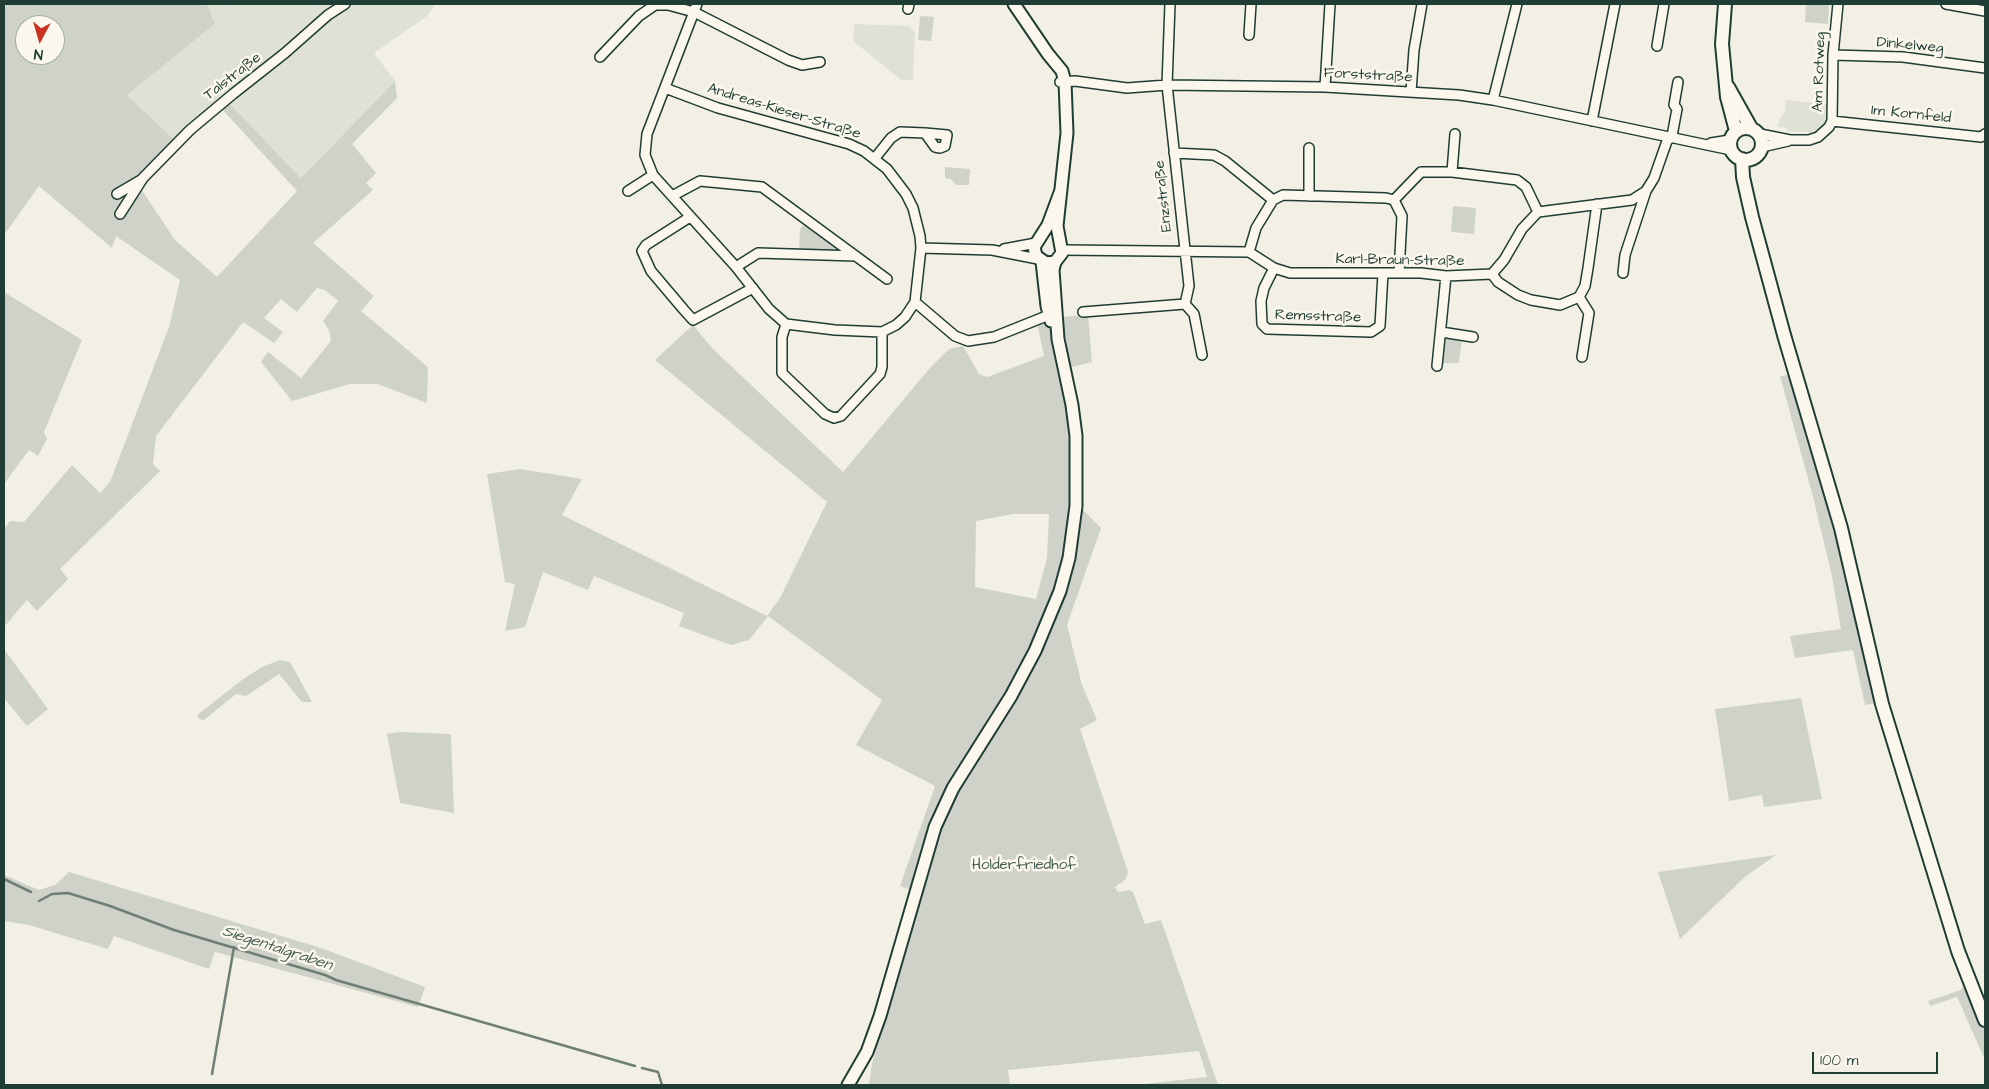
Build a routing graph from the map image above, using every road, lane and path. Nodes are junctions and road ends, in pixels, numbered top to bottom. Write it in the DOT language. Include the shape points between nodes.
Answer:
graph roads {
  1 [pos="345,4"];
  2 [pos="1014,4"];
  3 [pos="1170,4"];
  4 [pos="1250,4"];
  5 [pos="1330,4"];
  6 [pos="1422,4"];
  7 [pos="1517,4"];
  8 [pos="1615,4"];
  9 [pos="1664,4"];
  10 [pos="1725,4"];
  11 [pos="1838,4"];
  12 [pos="1946,4"];
  13 [pos="695,8"];
  14 [pos="1985,10"];
  15 [pos="1249,35"];
  16 [pos="1657,46"];
  17 [pos="1833,55"];
  18 [pos="600,57"];
  19 [pos="820,62"];
  20 [pos="1985,68"];
  21 [pos="1062,82"];
  22 [pos="1678,82"];
  23 [pos="1167,85"];
  24 [pos="1726,85"];
  25 [pos="1325,87"];
  26 [pos="665,88"];
  27 [pos="1411,92"];
  28 [pos="1493,100"];
  29 [pos="1592,120"];
  30 [pos="1832,121"];
  31 [pos="925,134"];
  32 [pos="1455,134"];
  33 [pos="1985,134"];
  34 [pos="1672,136"];
  35 [pos="1757,136"];
  36 [pos="1733,140"];
  37 [pos="1310,148"];
  38 [pos="1174,153"];
  39 [pos="875,158"];
  40 [pos="1747,159"];
  41 [pos="1452,172"];
  42 [pos="653,175"];
  43 [pos="143,178"];
  44 [pos="1061,190"];
  45 [pos="1646,190"];
  46 [pos="628,191"];
  47 [pos="117,194"];
  48 [pos="672,196"];
  49 [pos="1309,196"];
  50 [pos="1274,200"];
  51 [pos="1394,200"];
  52 [pos="1597,204"];
  53 [pos="1538,212"];
  54 [pos="120,214"];
  55 [pos="690,217"];
  56 [pos="1039,240"];
  57 [pos="1061,245"];
  58 [pos="921,248"];
  59 [pos="992,250"];
  60 [pos="1184,251"];
  61 [pos="1249,252"];
  62 [pos="856,256"];
  63 [pos="1040,261"];
  64 [pos="1055,262"];
  65 [pos="736,267"];
  66 [pos="1274,268"];
  67 [pos="1383,273"];
  68 [pos="1399,273"];
  69 [pos="1623,273"];
  70 [pos="1492,274"];
  71 [pos="1446,276"];
  72 [pos="887,279"];
  73 [pos="753,288"];
  74 [pos="1579,297"];
  75 [pos="915,302"];
  76 [pos="1185,304"];
  77 [pos="1083,312"];
  78 [pos="1049,315"];
  79 [pos="786,324"];
  80 [pos="882,332"];
  81 [pos="1441,332"];
  82 [pos="1473,336"];
  83 [pos="1058,339"];
  84 [pos="1202,355"];
  85 [pos="1582,357"];
  86 [pos="1437,366"];
  87 [pos="1985,1020"];
  88 [pos="848,1085"];
  1 -- 43 [label="street, Talstraße" via="211,111"];
  2 -- 21 [label="street" via="1048,54"];
  3 -- 23 [label="street, Enzstraße"];
  4 -- 15 [label="street"];
  5 -- 25 [label="street"];
  6 -- 27 [label="street"];
  7 -- 28 [label="street"];
  8 -- 29 [label="street"];
  9 -- 16 [label="street"];
  10 -- 24 [label="main road" via="1722,44"];
  11 -- 17 [label="street, Am Rotweg"];
  12 -- 14 [label="street"];
  13 -- 18 [label="street" via="655,5 639,16"];
  13 -- 19 [label="street" via="788,60 802,65"];
  13 -- 26 [label="street"];
  17 -- 20 [label="street, Dinkelweg" via="1903,57"];
  17 -- 30 [label="street, Am Rotweg"];
  21 -- 23 [label="street, Forststraße" via="1127,88"];
  21 -- 44 [label="street" via="1067,133"];
  22 -- 34 [label="street"];
  23 -- 25 [label="street, Forststraße"];
  23 -- 38 [label="street, Enzstraße"];
  24 -- 35 [label="main road"];
  24 -- 36 [label="main road"];
  25 -- 27 [label="street, Forststraße"];
  26 -- 39 [label="street, Andreas-Kieser-Straße" via="718,108 849,144"];
  26 -- 42 [label="street" via="645,145"];
  27 -- 28 [label="street, Forststraße"];
  28 -- 29 [label="street, Forststraße"];
  29 -- 34 [label="street, Forststraße"];
  30 -- 33 [label="street, Im Kornfeld" via="1981,137"];
  30 -- 35 [label="street, Am Rotweg" via="1824,133 1814,139"];
  31 -- 39 [label="street" via="900,132"];
  32 -- 41 [label="street"];
  34 -- 36 [label="street, Forststraße" via="1706,144"];
  34 -- 45 [label="street"];
  35 -- 36 [label="main road"];
  35 -- 40 [label="main road" via="1759,154"];
  36 -- 40 [label="main road" via="1736,156"];
  37 -- 49 [label="street"];
  38 -- 50 [label="street" via="1214,155"];
  38 -- 60 [label="street, Enzstraße"];
  39 -- 58 [label="street, Andreas-Kieser-Straße" via="906,194 917,221"];
  40 -- 87 [label="main road" via="1747,194 1774,302 1841,528 1882,704 1958,951"];
  41 -- 51 [label="street" via="1421,172"];
  41 -- 53 [label="street" via="1517,180 1526,187"];
  42 -- 46 [label="street"];
  42 -- 48 [label="street"];
  43 -- 47 [label="street, Talstraße"];
  43 -- 54 [label="street, Talstraße"];
  44 -- 56 [label="street"];
  44 -- 57 [label="street" via="1057,226"];
  45 -- 52 [label="street" via="1632,200"];
  45 -- 69 [label="street" via="1625,255"];
  48 -- 55 [label="street"];
  48 -- 62 [label="street" via="700,181 762,187"];
  49 -- 50 [label="street" via="1283,196"];
  49 -- 51 [label="street"];
  50 -- 61 [label="street" via="1256,228"];
  51 -- 68 [label="street" via="1402,216"];
  52 -- 53 [label="street"];
  52 -- 74 [label="street" via="1585,286"];
  53 -- 70 [label="street" via="1522,229"];
  55 -- 65 [label="street"];
  55 -- 73 [label="street" via="646,245 642,251 651,271 692,320"];
  56 -- 57 [label="street" via="1047,236"];
  56 -- 59 [label="street" via="1023,247"];
  56 -- 63 [label="street" via="1034,251"];
  57 -- 60 [label="street"];
  57 -- 64 [label="street" via="1062,255"];
  58 -- 59 [label="street"];
  58 -- 75 [label="street, Andreas-Kieser-Straße"];
  59 -- 63 [label="street"];
  60 -- 61 [label="street"];
  60 -- 76 [label="street, Enzstraße" via="1189,286"];
  61 -- 66 [label="street, Karl-Braun-Straße"];
  62 -- 65 [label="street" via="758,253"];
  62 -- 72 [label="street"];
  63 -- 64 [label="street"];
  63 -- 78 [label="street"];
  64 -- 83 [label="street"];
  65 -- 73 [label="street"];
  66 -- 67 [label="street, Karl-Braun-Straße" via="1290,273"];
  66 -- 67 [label="street, Remsstraße" via="1261,302 1262,324 1267,329 1371,332 1380,326"];
  67 -- 68 [label="street, Karl-Braun-Straße"];
  68 -- 71 [label="street, Karl-Braun-Straße"];
  70 -- 71 [label="street, Karl-Braun-Straße"];
  70 -- 74 [label="street" via="1504,286 1531,300 1560,305"];
  71 -- 81 [label="street"];
  73 -- 79 [label="street"];
  74 -- 85 [label="street" via="1589,313"];
  75 -- 78 [label="street" via="955,336 968,341 994,337"];
  75 -- 80 [label="street, Andreas-Kieser-Straße" via="906,317"];
  76 -- 77 [label="street"];
  76 -- 84 [label="street" via="1194,314"];
  78 -- 83 [label="street"];
  79 -- 80 [label="street"];
  79 -- 80 [label="street" via="782,337 782,373 825,414 834,418 841,416 880,374"];
  81 -- 82 [label="street"];
  81 -- 86 [label="street"];
  83 -- 88 [label="street" via="1076,436 1076,506 1069,558 1060,591 1035,650 953,788 935,827 880,1016 867,1052"];
}
